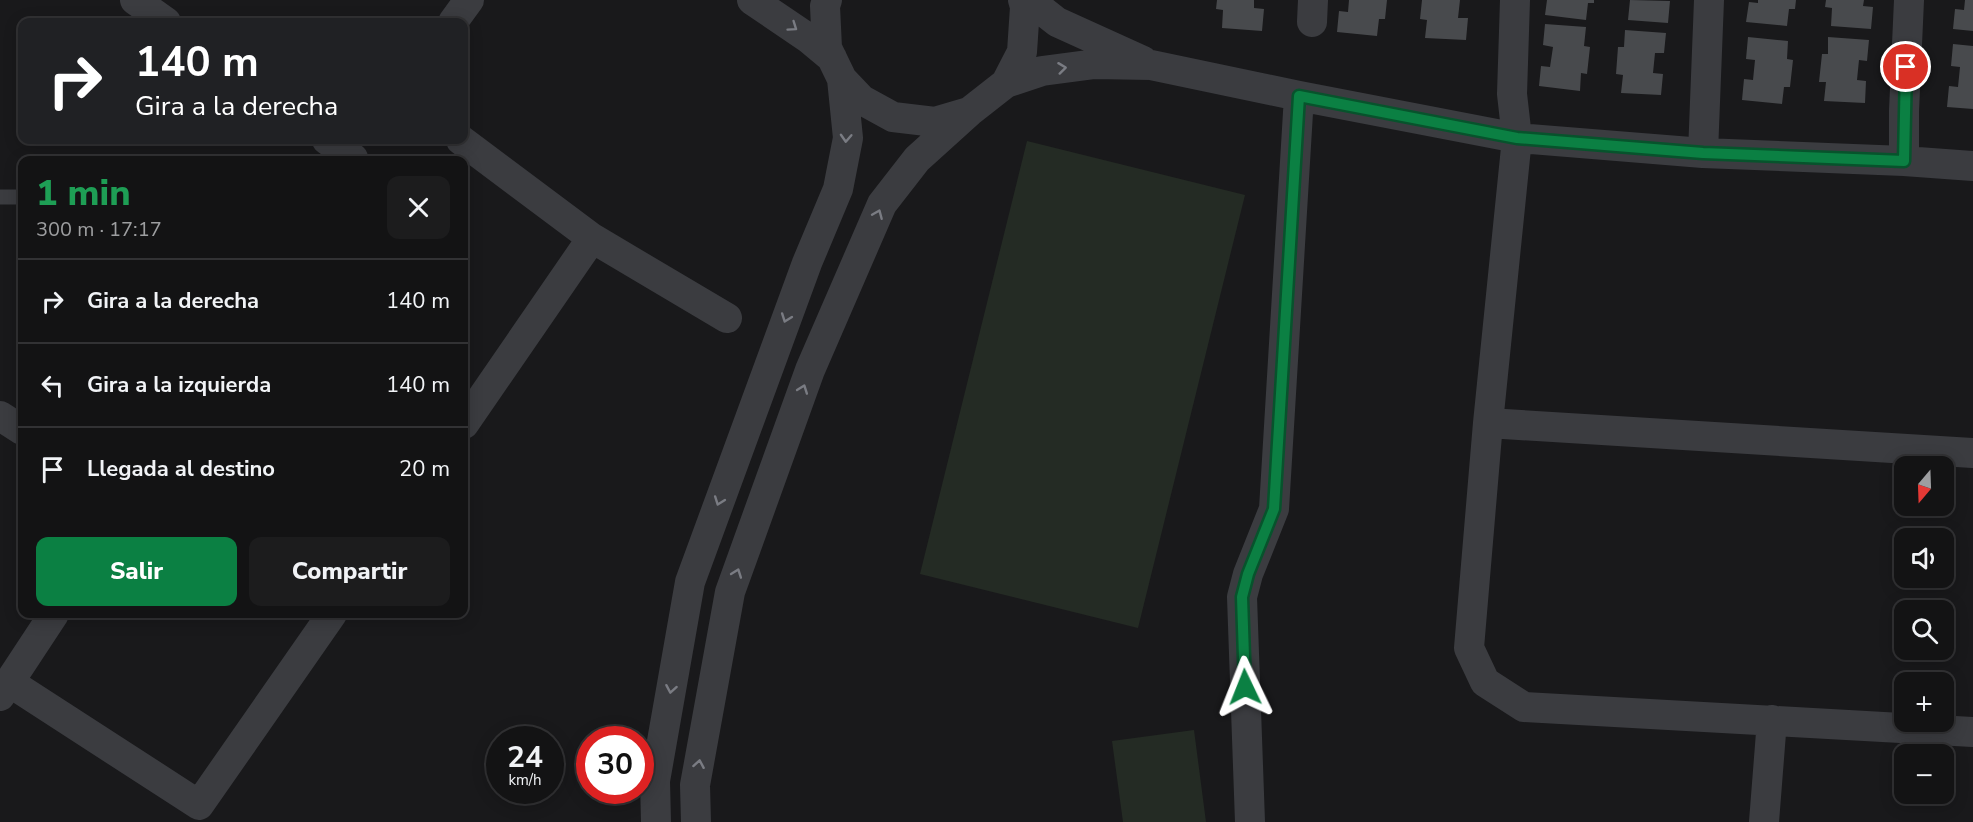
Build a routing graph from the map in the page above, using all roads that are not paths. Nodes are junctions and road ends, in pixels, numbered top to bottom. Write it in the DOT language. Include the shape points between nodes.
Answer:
graph roads {
  1 [pos="135,0"];
  2 [pos="469,0"];
  3 [pos="752,0"];
  4 [pos="827,0"];
  5 [pos="1023,0"];
  6 [pos="1029,0"];
  7 [pos="1515,0"];
  8 [pos="1709,0"];
  9 [pos="1909,0"];
  10 [pos="160,18"];
  11 [pos="456,18"];
  12 [pos="1151,64"];
  13 [pos="837,69"];
  14 [pos="1006,83"];
  15 [pos="1299,96"];
  16 [pos="969,112"];
  17 [pos="1517,138"];
  18 [pos="336,144"];
  19 [pos="466,144"];
  20 [pos="357,153"];
  21 [pos="1703,153"];
  22 [pos="1904,161"];
  23 [pos="1973,166"];
  24 [pos="0,197"];
  25 [pos="18,197"];
  26 [pos="592,238"];
  27 [pos="727,318"];
  28 [pos="0,416"];
  29 [pos="468,418"];
  30 [pos="1488,423"];
  31 [pos="18,427"];
  32 [pos="1973,453"];
  33 [pos="51,618"];
  34 [pos="329,618"];
  35 [pos="5,689"];
  36 [pos="1772,720"];
  37 [pos="1973,732"];
  38 [pos="656,822"];
  39 [pos="696,822"];
  40 [pos="1250,822"];
  41 [pos="1764,822"];
  1 -- 10 [label="street"];
  2 -- 11 [label="street"];
  3 -- 13 [label="street, one-way" via="808,38"];
  4 -- 13 [label="street" via="827,48"];
  5 -- 14 [label="street" via="1022,52"];
  6 -- 12 [label="street" via="1057,22"];
  7 -- 17 [label="street" via="1512,94"];
  8 -- 21 [label="street"];
  9 -- 22 [label="street"];
  14 -- 12 [label="street, one-way" via="1042,71 1095,64"];
  12 -- 15 [label="street"];
  13 -- 16 [label="street" via="862,100 893,117 935,122"];
  13 -- 38 [label="street, one-way" via="848,138 838,189 690,582 655,781"];
  14 -- 16 [label="street"];
  15 -- 17 [label="street"];
  15 -- 40 [label="street" via="1274,509 1242,597"];
  39 -- 16 [label="street, one-way" via="695,785 730,592 810,370 882,204 917,159"];
  17 -- 21 [label="street"];
  17 -- 30 [label="street"];
  18 -- 20 [label="street"];
  19 -- 26 [label="street"];
  21 -- 22 [label="street"];
  22 -- 23 [label="street"];
  24 -- 25 [label="lane"];
  26 -- 27 [label="street"];
  26 -- 29 [label="street"];
  28 -- 31 [label="street"];
  30 -- 32 [label="street"];
  30 -- 36 [label="street" via="1469,648 1485,682 1524,706"];
  33 -- 35 [label="street"];
  34 -- 35 [label="street" via="199,805"];
  36 -- 37 [label="street"];
  36 -- 41 [label="street"];
}
